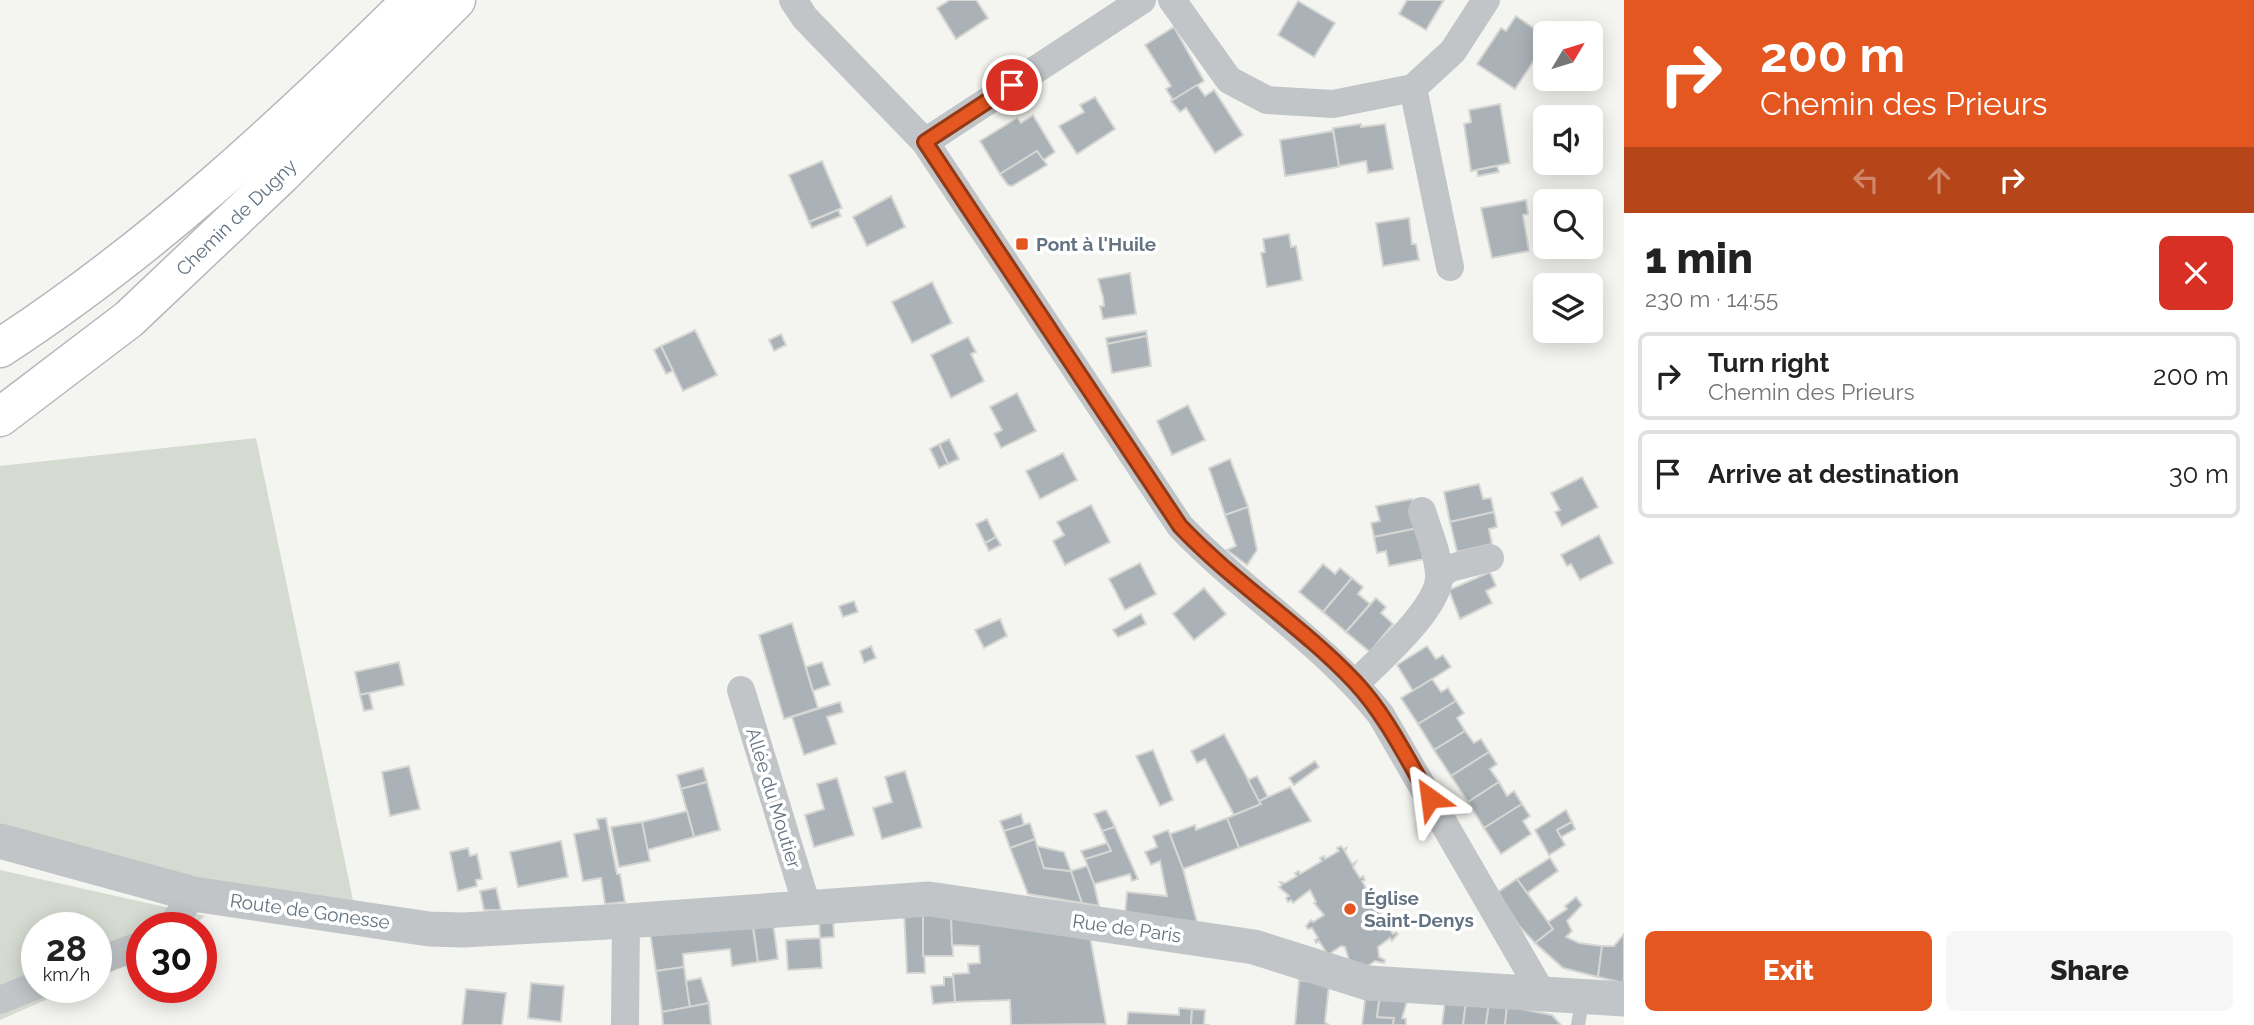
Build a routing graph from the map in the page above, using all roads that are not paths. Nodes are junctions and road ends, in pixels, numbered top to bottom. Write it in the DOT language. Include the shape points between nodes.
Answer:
graph roads {
  1 [pos="412,0"];
  2 [pos="456,0"];
  3 [pos="793,0"];
  4 [pos="1142,0"];
  5 [pos="1172,0"];
  6 [pos="1486,0"];
  7 [pos="1413,88"];
  8 [pos="925,142"];
  9 [pos="1450,267"];
  10 [pos="0,348"];
  11 [pos="0,417"];
  12 [pos="1422,511"];
  13 [pos="1490,558"];
  14 [pos="1440,575"];
  15 [pos="1356,683"];
  16 [pos="741,690"];
  17 [pos="0,841"];
  18 [pos="193,894"];
  19 [pos="807,906"];
  20 [pos="181,912"];
  21 [pos="626,921"];
  22 [pos="21,991"];
  23 [pos="1544,995"];
  24 [pos="1624,999"];
  25 [pos="0,1000"];
  26 [pos="1581,1011"];
  27 [pos="625,1025"];
  1 -- 10 [label="main road, Chemin de Dugny" via="188,210 96,282"];
  2 -- 11 [label="main road, Chemin de Dugny" via="129,319"];
  3 -- 8 [label="street"];
  4 -- 8 [label="street"];
  5 -- 7 [label="street" via="1229,80 1267,100 1333,104"];
  6 -- 7 [label="street" via="1453,51"];
  7 -- 9 [label="street"];
  8 -- 15 [label="street" via="1180,526 1217,565"];
  12 -- 14 [label="street"];
  13 -- 14 [label="street"];
  14 -- 15 [label="street" via="1436,592 1409,630"];
  15 -- 23 [label="street" via="1381,715"];
  16 -- 19 [label="street, Allée du Moutier"];
  17 -- 18 [label="street, Route de Gonesse"];
  18 -- 20 [label="street"];
  18 -- 21 [label="street, Route de Gonesse" via="429,929"];
  19 -- 21 [label="street, Rue de Paris"];
  19 -- 23 [label="street, Rue de Paris" via="929,899 1254,947 1368,983"];
  21 -- 27 [label="street"];
  22 -- 25 [label="street"];
  23 -- 26 [label="street, Rue de Paris"];
  24 -- 26 [label="street, Rue de Paris"];
}
